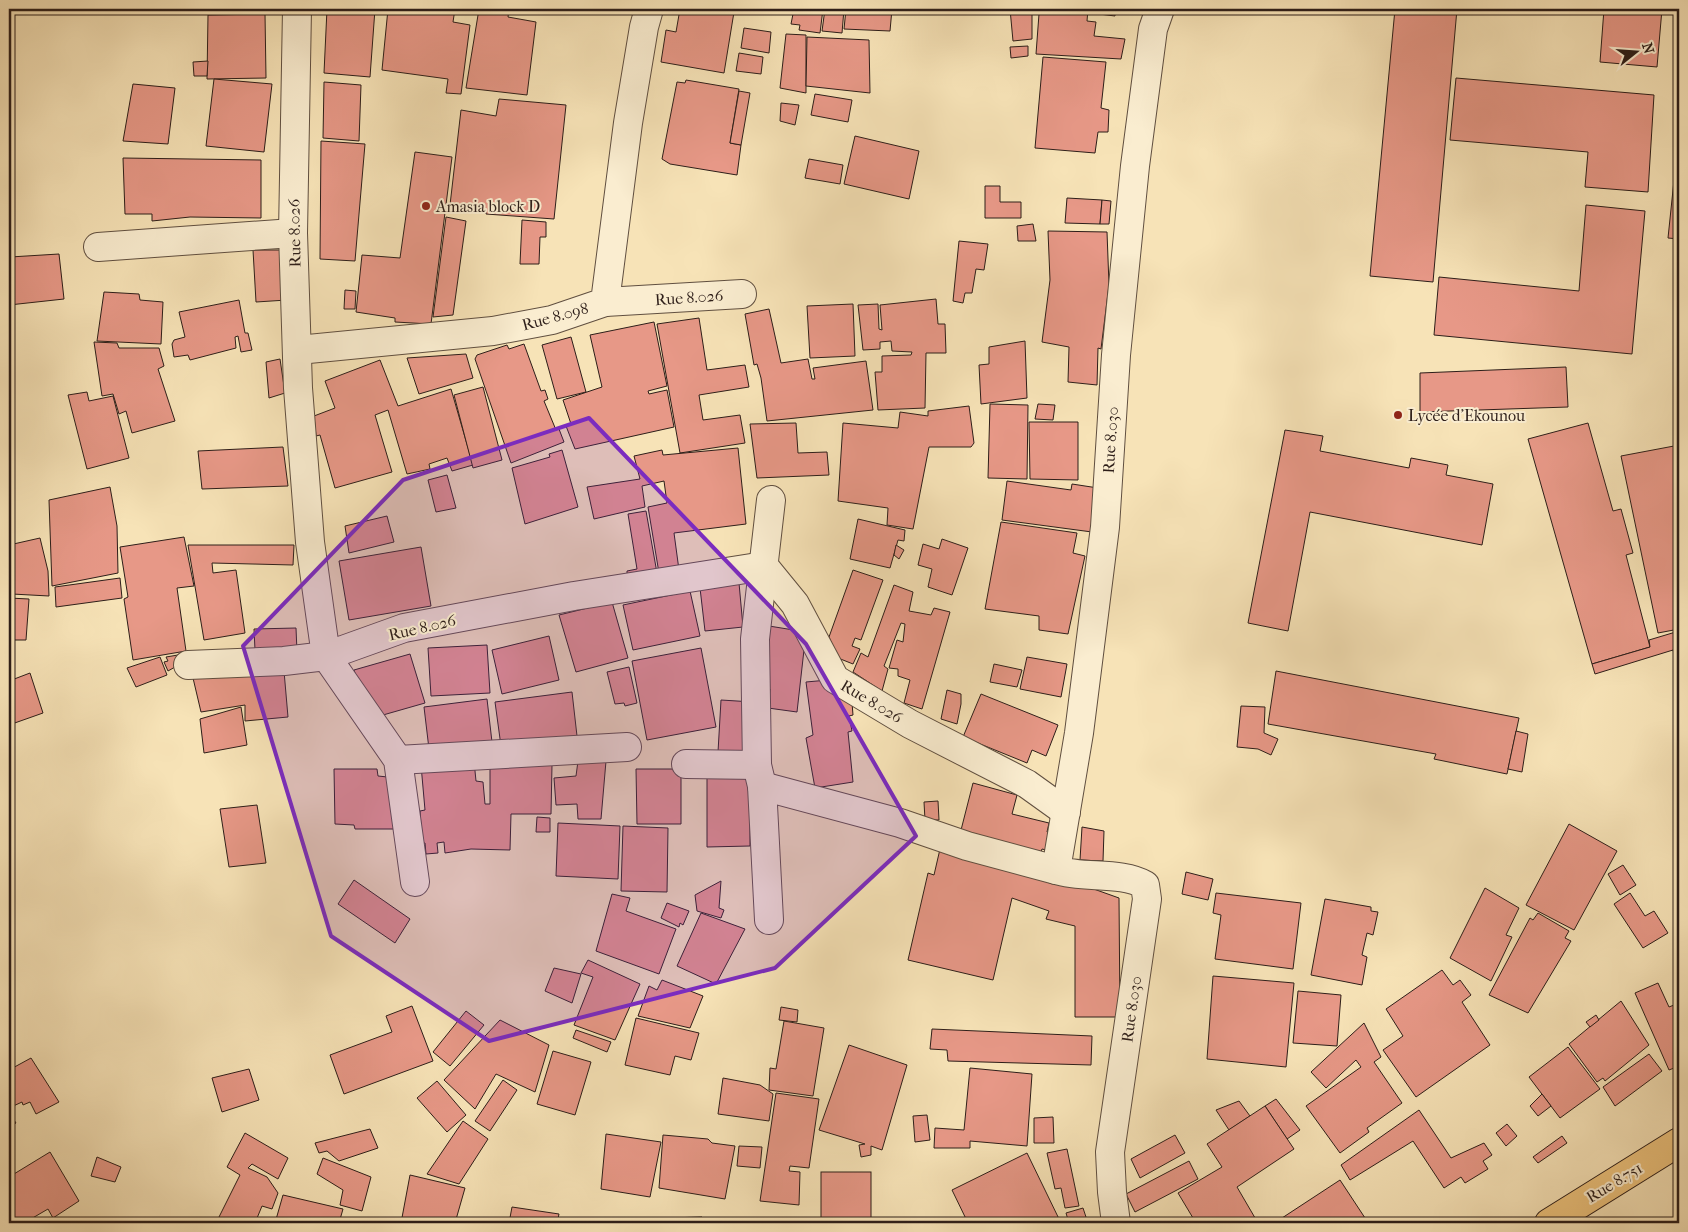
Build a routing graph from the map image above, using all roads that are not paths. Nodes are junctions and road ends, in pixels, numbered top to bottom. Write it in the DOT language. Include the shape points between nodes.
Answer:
graph roads {
  1 [pos="297,9"];
  2 [pos="649,9"];
  3 [pos="1160,9"];
  4 [pos="293,233"];
  5 [pos="98,247"];
  6 [pos="742,294"];
  7 [pos="605,302"];
  8 [pos="298,350"];
  9 [pos="771,500"];
  10 [pos="764,566"];
  11 [pos="326,656"];
  12 [pos="188,664"];
  13 [pos="627,747"];
  14 [pos="398,760"];
  15 [pos="686,764"];
  16 [pos="760,776"];
  17 [pos="1066,812"];
  18 [pos="1056,870"];
  19 [pos="415,882"];
  20 [pos="769,920"];
  21 [pos="1679,1142"];
  22 [pos="1116,1223"];
  23 [pos="1549,1223"];
  1 -- 4 [label="street, Rue 8.026"];
  2 -- 7 [label="street, Rue 8.098" via="628,123"];
  3 -- 17 [label="street, Rue 8.030" via="1153,29 1134,166 1104,527"];
  4 -- 5 [label="street"];
  4 -- 8 [label="street, Rue 8.026"];
  6 -- 7 [label="street, Rue 8.026"];
  7 -- 8 [label="street, Rue 8.098" via="552,320 493,331"];
  8 -- 11 [label="street, Rue 8.026" via="310,542"];
  9 -- 10 [label="street"];
  10 -- 11 [label="street, Rue 8.026" via="574,596 404,628"];
  10 -- 16 [label="street" via="755,639"];
  10 -- 17 [label="street, Rue 8.026" via="794,604 835,679 910,724 1027,784"];
  11 -- 12 [label="street" via="284,661"];
  11 -- 14 [label="street"];
  13 -- 14 [label="street"];
  14 -- 19 [label="street"];
  15 -- 16 [label="street, Rue 8.030"];
  16 -- 18 [label="street, Rue 8.030" via="967,846"];
  16 -- 20 [label="street"];
  17 -- 18 [label="street, Rue 8.030"];
  18 -- 22 [label="street, Rue 8.030" via="1072,875 1135,879 1145,885 1147,899 1110,1152"];
  21 -- 23 [label="main road, Rue 8.751"];
}
